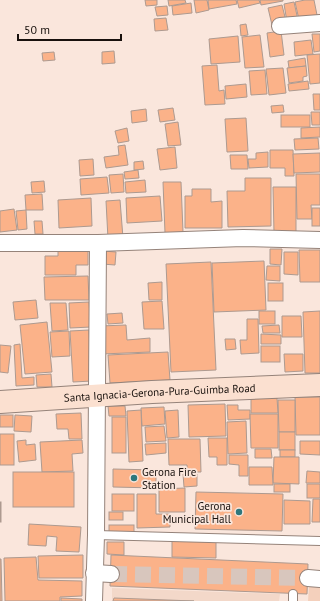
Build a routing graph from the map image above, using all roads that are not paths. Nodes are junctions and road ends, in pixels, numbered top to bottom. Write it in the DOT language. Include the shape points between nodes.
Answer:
graph roads {
  1 [pos="320,23"];
  2 [pos="280,26"];
  3 [pos="320,240"];
  4 [pos="0,243"];
  5 [pos="98,243"];
  6 [pos="320,385"];
  7 [pos="96,396"];
  8 [pos="0,402"];
  9 [pos="96,535"];
  10 [pos="320,541"];
  11 [pos="94,573"];
  12 [pos="111,574"];
  13 [pos="94,601"];
  1 -- 2 [label="street"];
  3 -- 5 [label="street" via="243,238"];
  4 -- 5 [label="street"];
  5 -- 7 [label="street"];
  6 -- 7 [label="main road, Santa Ignacia-Gerona-Pura-Guimba Road"];
  7 -- 8 [label="main road, Santa Ignacia-Gerona-Pura-Guimba Road"];
  7 -- 9 [label="street"];
  9 -- 10 [label="lane"];
  9 -- 11 [label="street"];
  11 -- 12 [label="street"];
  11 -- 13 [label="street"];
}
